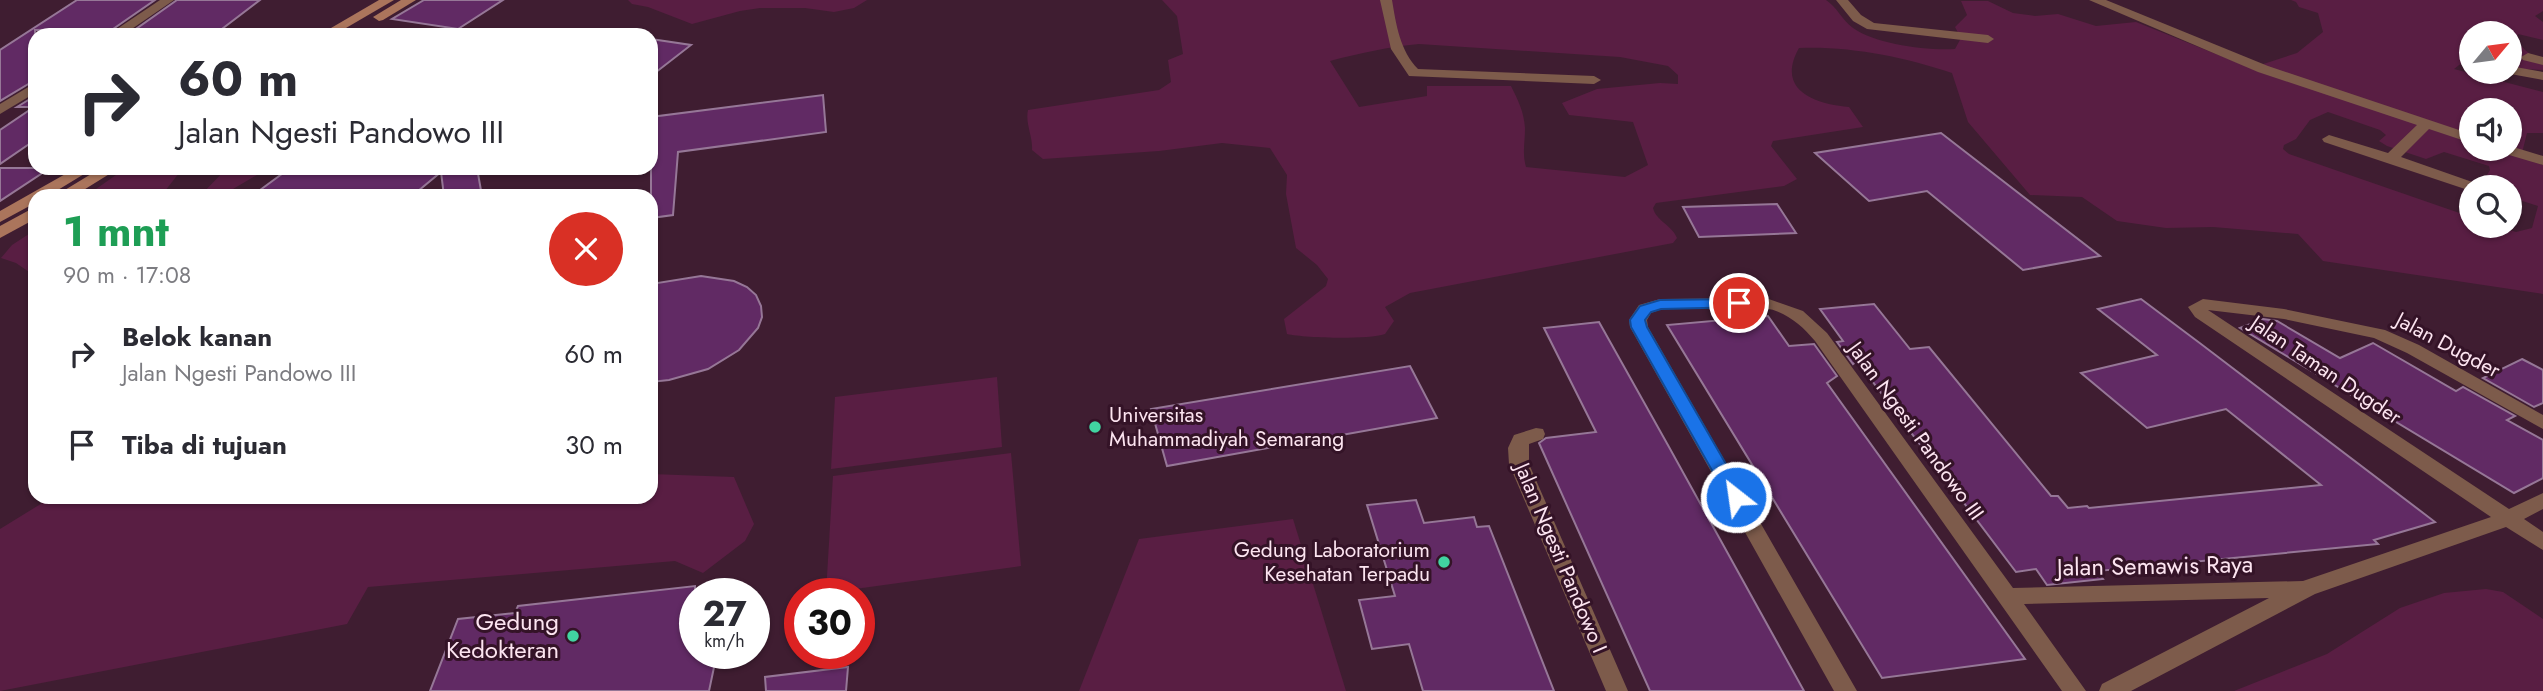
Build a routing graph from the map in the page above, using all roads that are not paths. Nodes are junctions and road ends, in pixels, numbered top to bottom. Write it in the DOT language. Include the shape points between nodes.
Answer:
graph roads {
  1 [pos="168,0"];
  2 [pos="388,0"];
  3 [pos="410,0"];
  4 [pos="1386,0"];
  5 [pos="1842,0"];
  6 [pos="2095,0"];
  7 [pos="125,28"];
  8 [pos="338,28"];
  9 [pos="360,28"];
  10 [pos="1988,39"];
  11 [pos="2528,57"];
  12 [pos="2543,61"];
  13 [pos="2522,72"];
  14 [pos="2543,76"];
  15 [pos="1594,80"];
  16 [pos="28,91"];
  17 [pos="4,105"];
  18 [pos="2426,125"];
  19 [pos="2459,135"];
  20 [pos="2329,139"];
  21 [pos="2522,155"];
  22 [pos="2391,159"];
  23 [pos="2543,161"];
  24 [pos="75,175"];
  25 [pos="100,175"];
  26 [pos="2459,182"];
  27 [pos="50,189"];
  28 [pos="75,189"];
  29 [pos="28,201"];
  30 [pos="28,216"];
  31 [pos="0,217"];
  32 [pos="0,233"];
  33 [pos="2284,314"];
  34 [pos="2543,423"];
  35 [pos="1536,434"];
  36 [pos="2543,500"];
  37 [pos="2508,519"];
  38 [pos="2543,542"];
  39 [pos="2307,589"];
  40 [pos="2005,596"];
  41 [pos="1617,691"];
  42 [pos="1846,691"];
  43 [pos="2075,691"];
  44 [pos="2110,691"];
  1 -- 7 [label="street"];
  2 -- 8 [label="main road"];
  3 -- 9 [label="main road"];
  4 -- 15 [label="street" via="1390,25 1414,73"];
  5 -- 10 [label="street" via="1871,26"];
  6 -- 18 [label="street" via="2263,69"];
  11 -- 12 [label="street"];
  13 -- 14 [label="street"];
  16 -- 17 [label="street"];
  18 -- 19 [label="street"];
  18 -- 22 [label="street"];
  20 -- 22 [label="street"];
  21 -- 23 [label="street"];
  22 -- 26 [label="street"];
  24 -- 27 [label="main road"];
  25 -- 28 [label="main road"];
  29 -- 31 [label="main road"];
  30 -- 32 [label="main road"];
  33 -- 34 [label="street, Jalan Dugder" via="2396,340"];
  33 -- 37 [label="street, Jalan Taman Dugder" via="2203,304 2196,307"];
  35 -- 41 [label="street, Jalan Ngesti Pandowo I" via="1521,440 1519,464"];
  36 -- 37 [label="street, Jalan Semawis Raya"];
  37 -- 38 [label="street"];
  37 -- 39 [label="street, Jalan Semawis Raya"];
  39 -- 40 [label="street, Jalan Semawis Raya"];
  39 -- 44 [label="street, Jalan Semawis Raya"];
  40 -- 42 [label="street, Jalan Ngesti Pandowo III" via="1821,337 1802,317 1766,303 1660,304 1645,309 1639,327"];
  40 -- 43 [label="street, Jalan Ngesti Pandowo III"];
}
